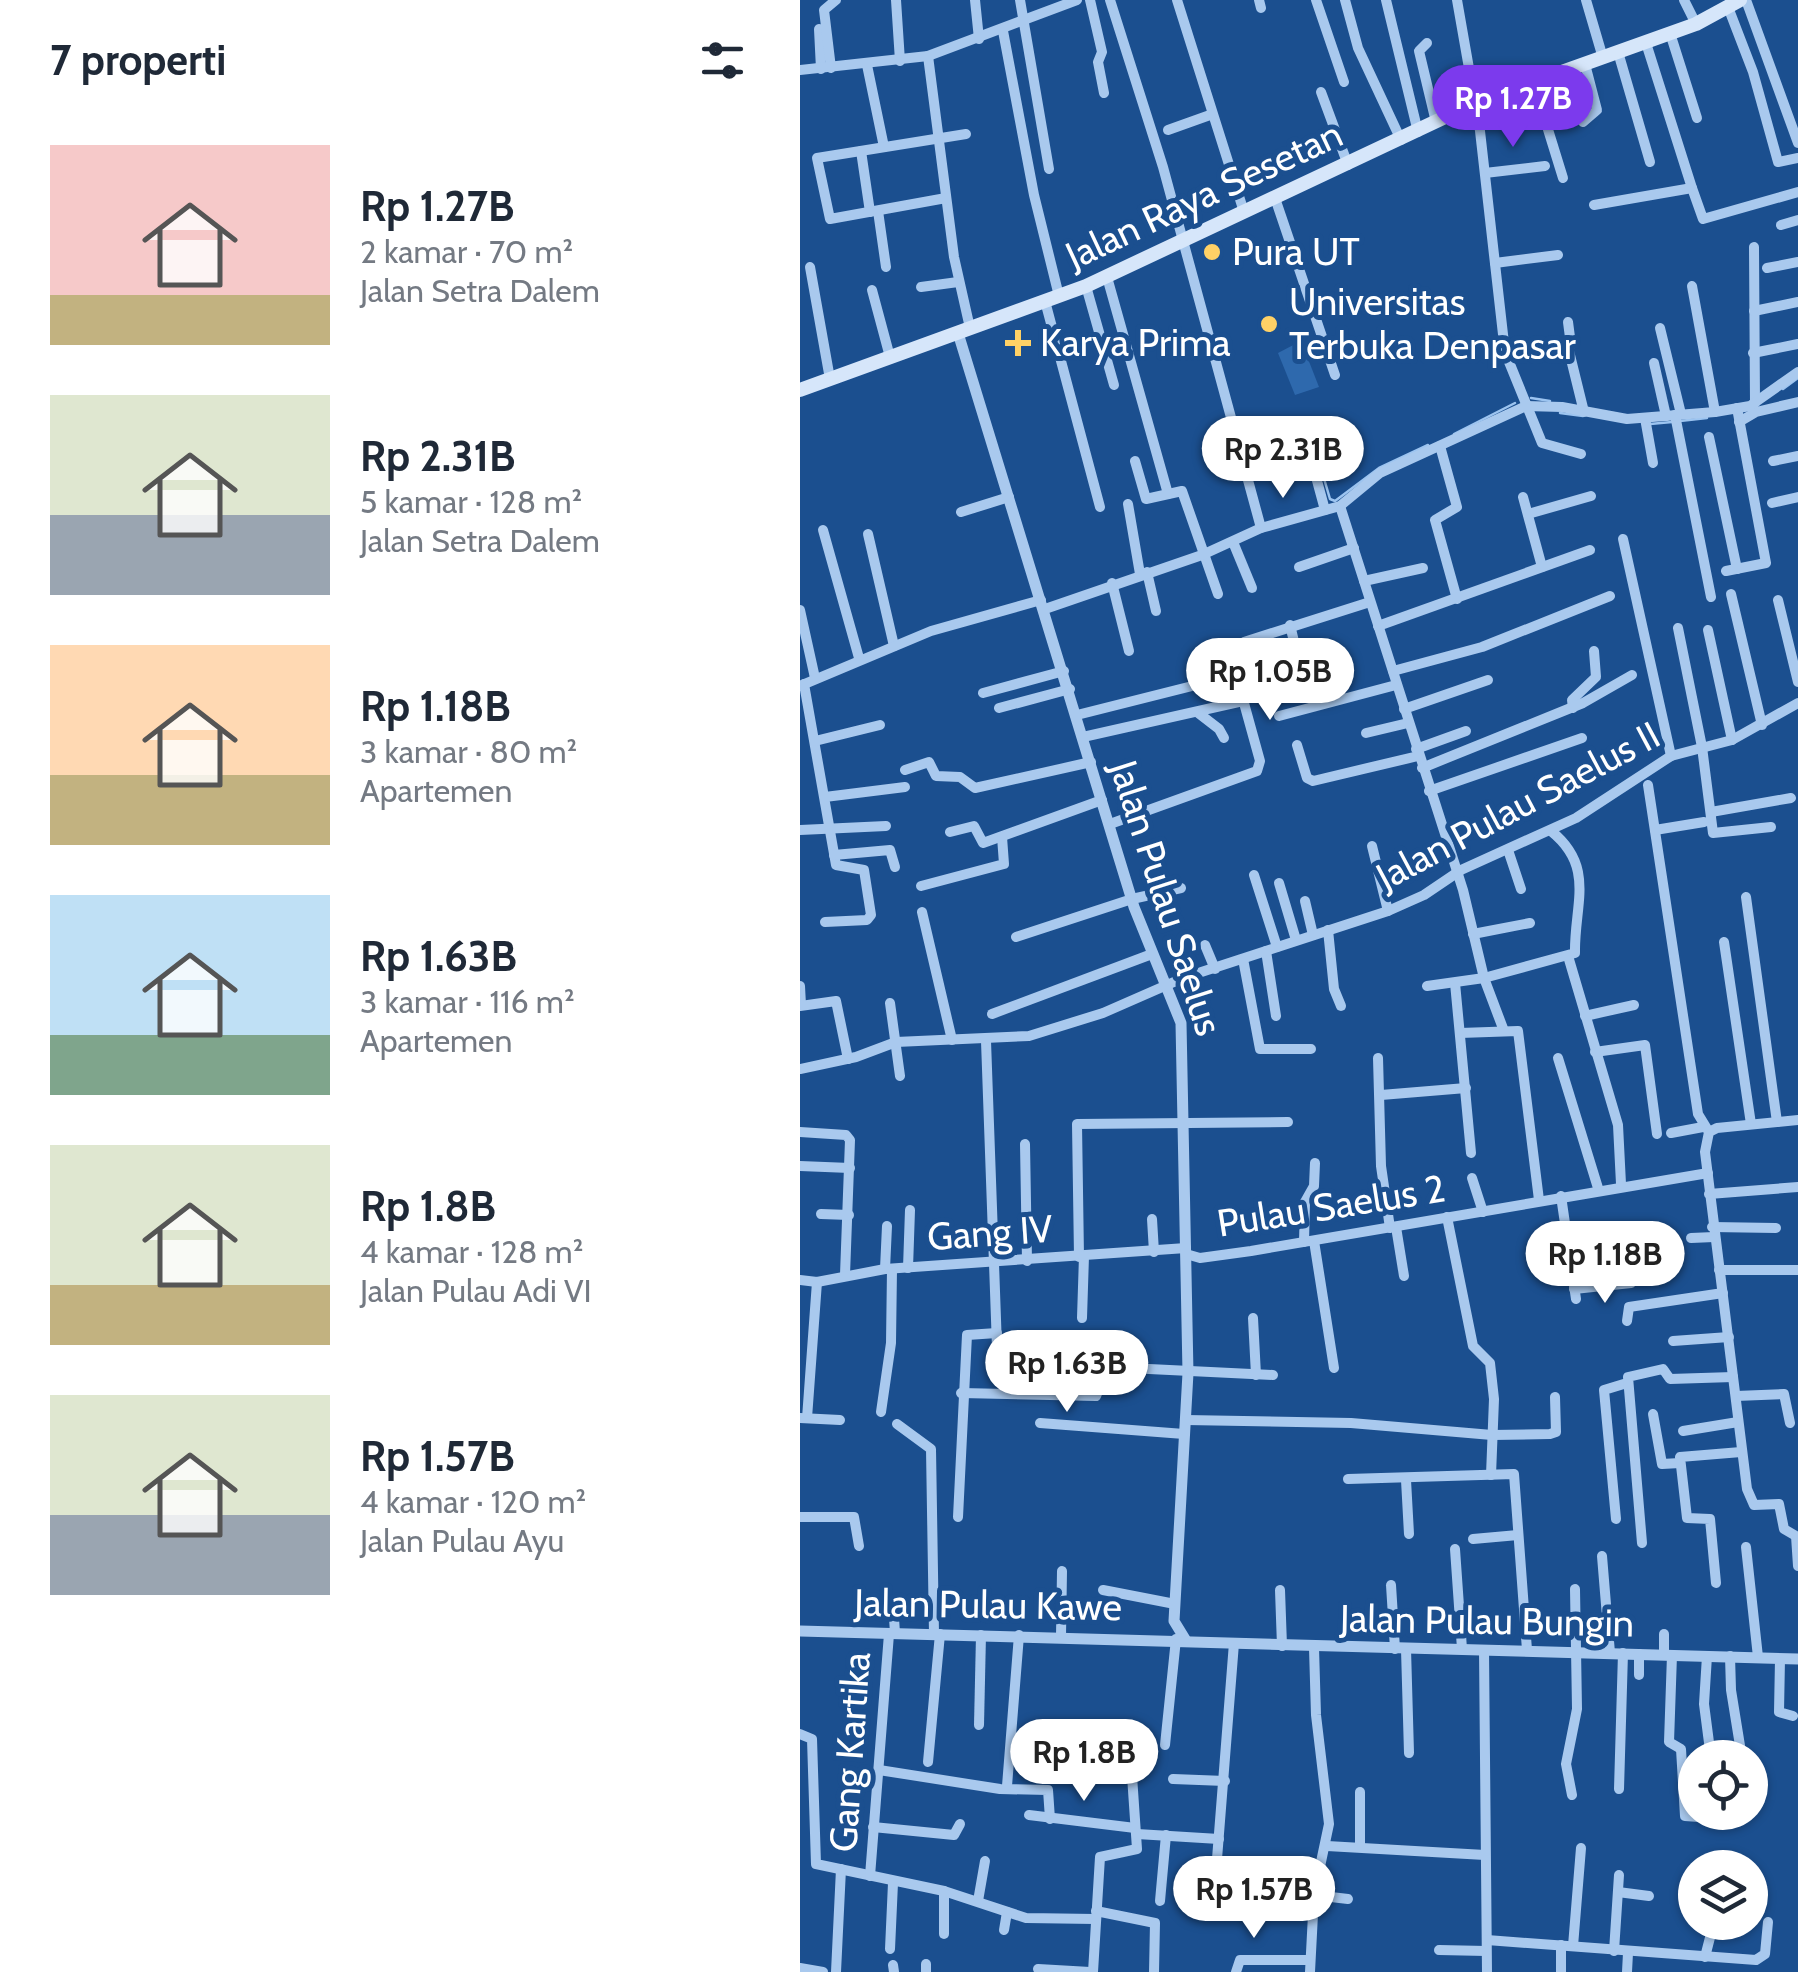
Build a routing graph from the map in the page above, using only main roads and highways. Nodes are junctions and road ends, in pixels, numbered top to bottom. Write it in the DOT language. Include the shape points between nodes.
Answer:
graph roads {
  1 [pos="1738,2"];
  2 [pos="801,386"];
  1 -- 2 [label="main road, Jalan Raya Sesetan" via="1696,24 1476,103 1086,286"];
}
